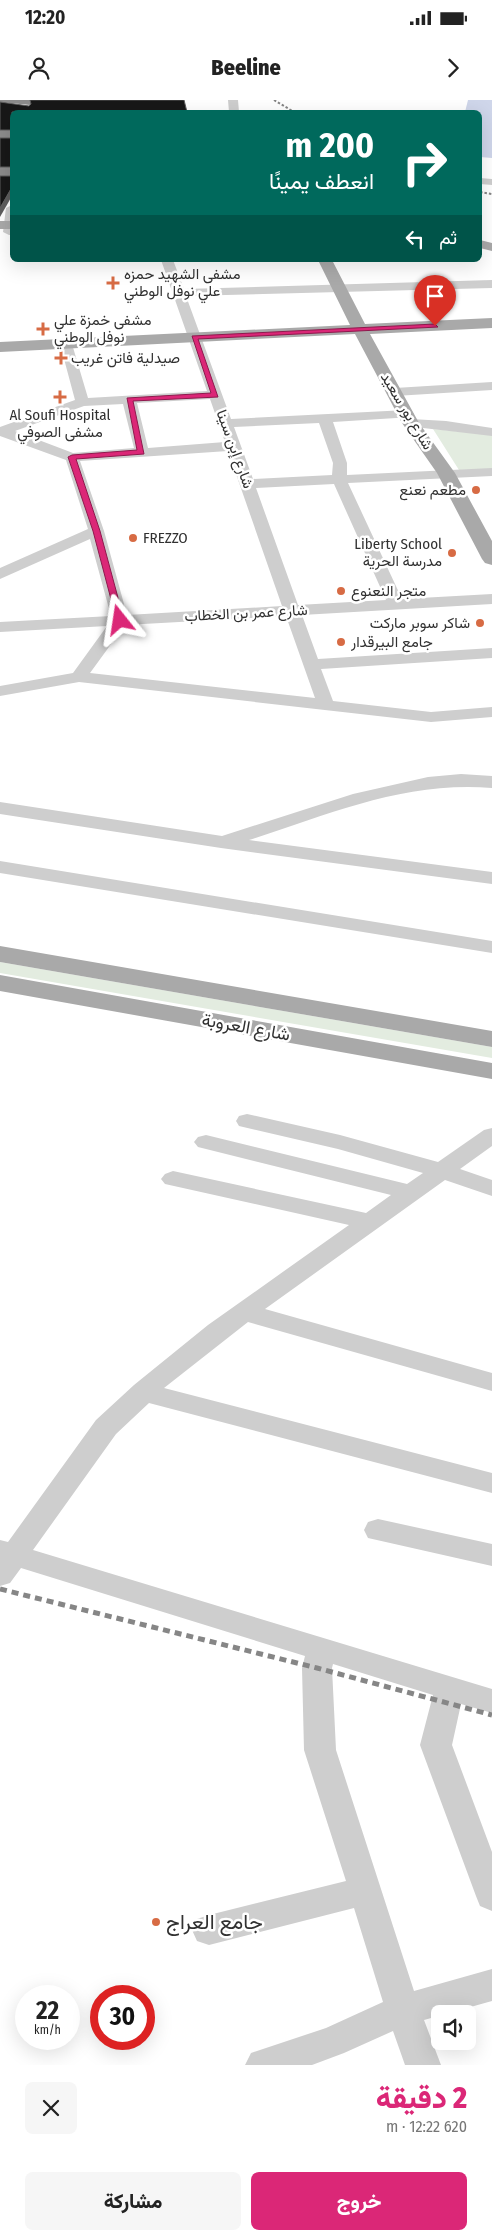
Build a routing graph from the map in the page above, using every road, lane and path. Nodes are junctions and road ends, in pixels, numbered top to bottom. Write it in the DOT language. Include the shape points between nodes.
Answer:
graph roads {
  1 [pos="168,262"];
  2 [pos="326,262"];
  3 [pos="492,284"];
  4 [pos="340,288"];
  5 [pos="178,293"];
  6 [pos="492,323"];
  7 [pos="360,330"];
  8 [pos="194,337"];
  9 [pos="66,344"];
  10 [pos="0,347"];
  11 [pos="492,386"];
  12 [pos="395,392"];
  13 [pos="215,395"];
  14 [pos="129,399"];
  15 [pos="82,402"];
  16 [pos="326,418"];
  17 [pos="409,418"];
  18 [pos="226,422"];
  19 [pos="1,432"];
  20 [pos="492,432"];
  21 [pos="235,446"];
  22 [pos="142,452"];
  23 [pos="72,457"];
  24 [pos="492,472"];
  25 [pos="446,473"];
  26 [pos="339,479"];
  27 [pos="248,484"];
  28 [pos="96,531"];
  29 [pos="486,534"];
  30 [pos="8,556"];
  31 [pos="492,559"];
  32 [pos="24,563"];
  33 [pos="0,574"];
  34 [pos="492,599"];
  35 [pos="396,605"];
  36 [pos="294,611"];
  37 [pos="120,620"];
  38 [pos="0,627"];
  39 [pos="492,653"];
  40 [pos="312,664"];
  41 [pos="78,677"];
  42 [pos="0,691"];
  43 [pos="326,706"];
  44 [pos="492,712"];
  45 [pos="492,782"];
  46 [pos="0,808"];
  47 [pos="221,842"];
  48 [pos="0,867"];
  49 [pos="492,878"];
  50 [pos="492,947"];
  51 [pos="0,954"];
  52 [pos="0,983"];
  53 [pos="492,1039"];
  54 [pos="492,1071"];
  55 [pos="247,1121"];
  56 [pos="492,1135"];
  57 [pos="206,1142"];
  58 [pos="444,1171"];
  59 [pos="173,1179"];
  60 [pos="492,1188"];
  61 [pos="412,1193"];
  62 [pos="371,1222"];
  63 [pos="244,1312"];
  64 [pos="492,1382"];
  65 [pos="143,1392"];
  66 [pos="492,1483"];
  67 [pos="378,1530"];
  68 [pos="492,1555"];
  69 [pos="5,1560"];
  70 [pos="322,1650"];
  71 [pos="450,1688"];
  72 [pos="492,1701"];
  73 [pos="365,1891"];
  74 [pos="492,1896"];
  75 [pos="209,1930"];
  76 [pos="492,1985"];
  77 [pos="403,2010"];
  78 [pos="263,2065"];
  79 [pos="423,2065"];
  1 -- 5 [label="street, شارع إبن سينا"];
  2 -- 4 [label="main road, شارع بور سعيد"];
  3 -- 4 [label="street"];
  4 -- 5 [label="street"];
  4 -- 7 [label="main road, شارع بور سعيد"];
  5 -- 8 [label="street, شارع إبن سينا"];
  6 -- 7 [label="main road"];
  7 -- 8 [label="main road"];
  7 -- 12 [label="main road, شارع بور سعيد"];
  8 -- 9 [label="main road"];
  8 -- 13 [label="street, شارع إبن سينا"];
  9 -- 10 [label="main road"];
  9 -- 15 [label="street"];
  11 -- 12 [label="street"];
  12 -- 17 [label="main road, شارع بور سعيد"];
  13 -- 14 [label="street"];
  13 -- 18 [label="street, شارع إبن سينا"];
  14 -- 15 [label="street"];
  14 -- 22 [label="street"];
  15 -- 19 [label="street"];
  16 -- 17 [label="street"];
  16 -- 18 [label="street"];
  16 -- 26 [label="street" via="337,450"];
  17 -- 20 [label="street"];
  17 -- 25 [label="main road, شارع بور سعيد"];
  18 -- 21 [label="street, شارع إبن سينا"];
  19 -- 23 [label="street"];
  21 -- 22 [label="street"];
  21 -- 27 [label="street, شارع إبن سينا"];
  22 -- 23 [label="street"];
  23 -- 28 [label="street"];
  24 -- 25 [label="street"];
  25 -- 26 [label="street"];
  25 -- 29 [label="main road, شارع بور سعيد"];
  26 -- 27 [label="street"];
  26 -- 35 [label="street"];
  27 -- 36 [label="street, شارع إبن سينا"];
  28 -- 32 [label="street"];
  28 -- 37 [label="street"];
  29 -- 31 [label="main road, شارع بور سعيد"];
  30 -- 32 [label="street"];
  32 -- 33 [label="street"];
  34 -- 35 [label="street, شارع عمر بن الخطاب"];
  35 -- 36 [label="street, شارع عمر بن الخطاب"];
  36 -- 37 [label="street, شارع عمر بن الخطاب"];
  36 -- 40 [label="street, شارع إبن سينا"];
  37 -- 38 [label="street, شارع عمر بن الخطاب"];
  37 -- 41 [label="street"];
  39 -- 40 [label="street"];
  40 -- 43 [label="street, شارع إبن سينا"];
  41 -- 42 [label="street"];
  41 -- 43 [label="street"];
  43 -- 44 [label="street" via="431,717"];
  45 -- 47 [label="street" via="441,782 399,789 335,804 277,826"];
  46 -- 47 [label="street"];
  47 -- 49 [label="street"];
  48 -- 50 [label="street"];
  51 -- 53 [label="main road, شارع العروبة"];
  52 -- 54 [label="main road, شارع العروبة"];
  55 -- 58 [label="street" via="318,1135"];
  56 -- 58 [label="street"];
  57 -- 61 [label="street"];
  58 -- 60 [label="street"];
  58 -- 61 [label="street"];
  59 -- 62 [label="street"];
  61 -- 62 [label="street"];
  62 -- 63 [label="street"];
  63 -- 64 [label="street"];
  63 -- 65 [label="street"];
  65 -- 66 [label="street"];
  65 -- 69 [label="street" via="106,1427"];
  67 -- 68 [label="street"];
  69 -- 70 [label="street"];
  70 -- 71 [label="street"];
  70 -- 73 [label="street" via="317,1668 320,1750"];
  71 -- 72 [label="street"];
  71 -- 74 [label="street" via="436,1745"];
  73 -- 75 [label="street"];
  73 -- 77 [label="street"];
  76 -- 77 [label="street"];
  77 -- 78 [label="street" via="332,2042"];
  77 -- 79 [label="street"];
}
